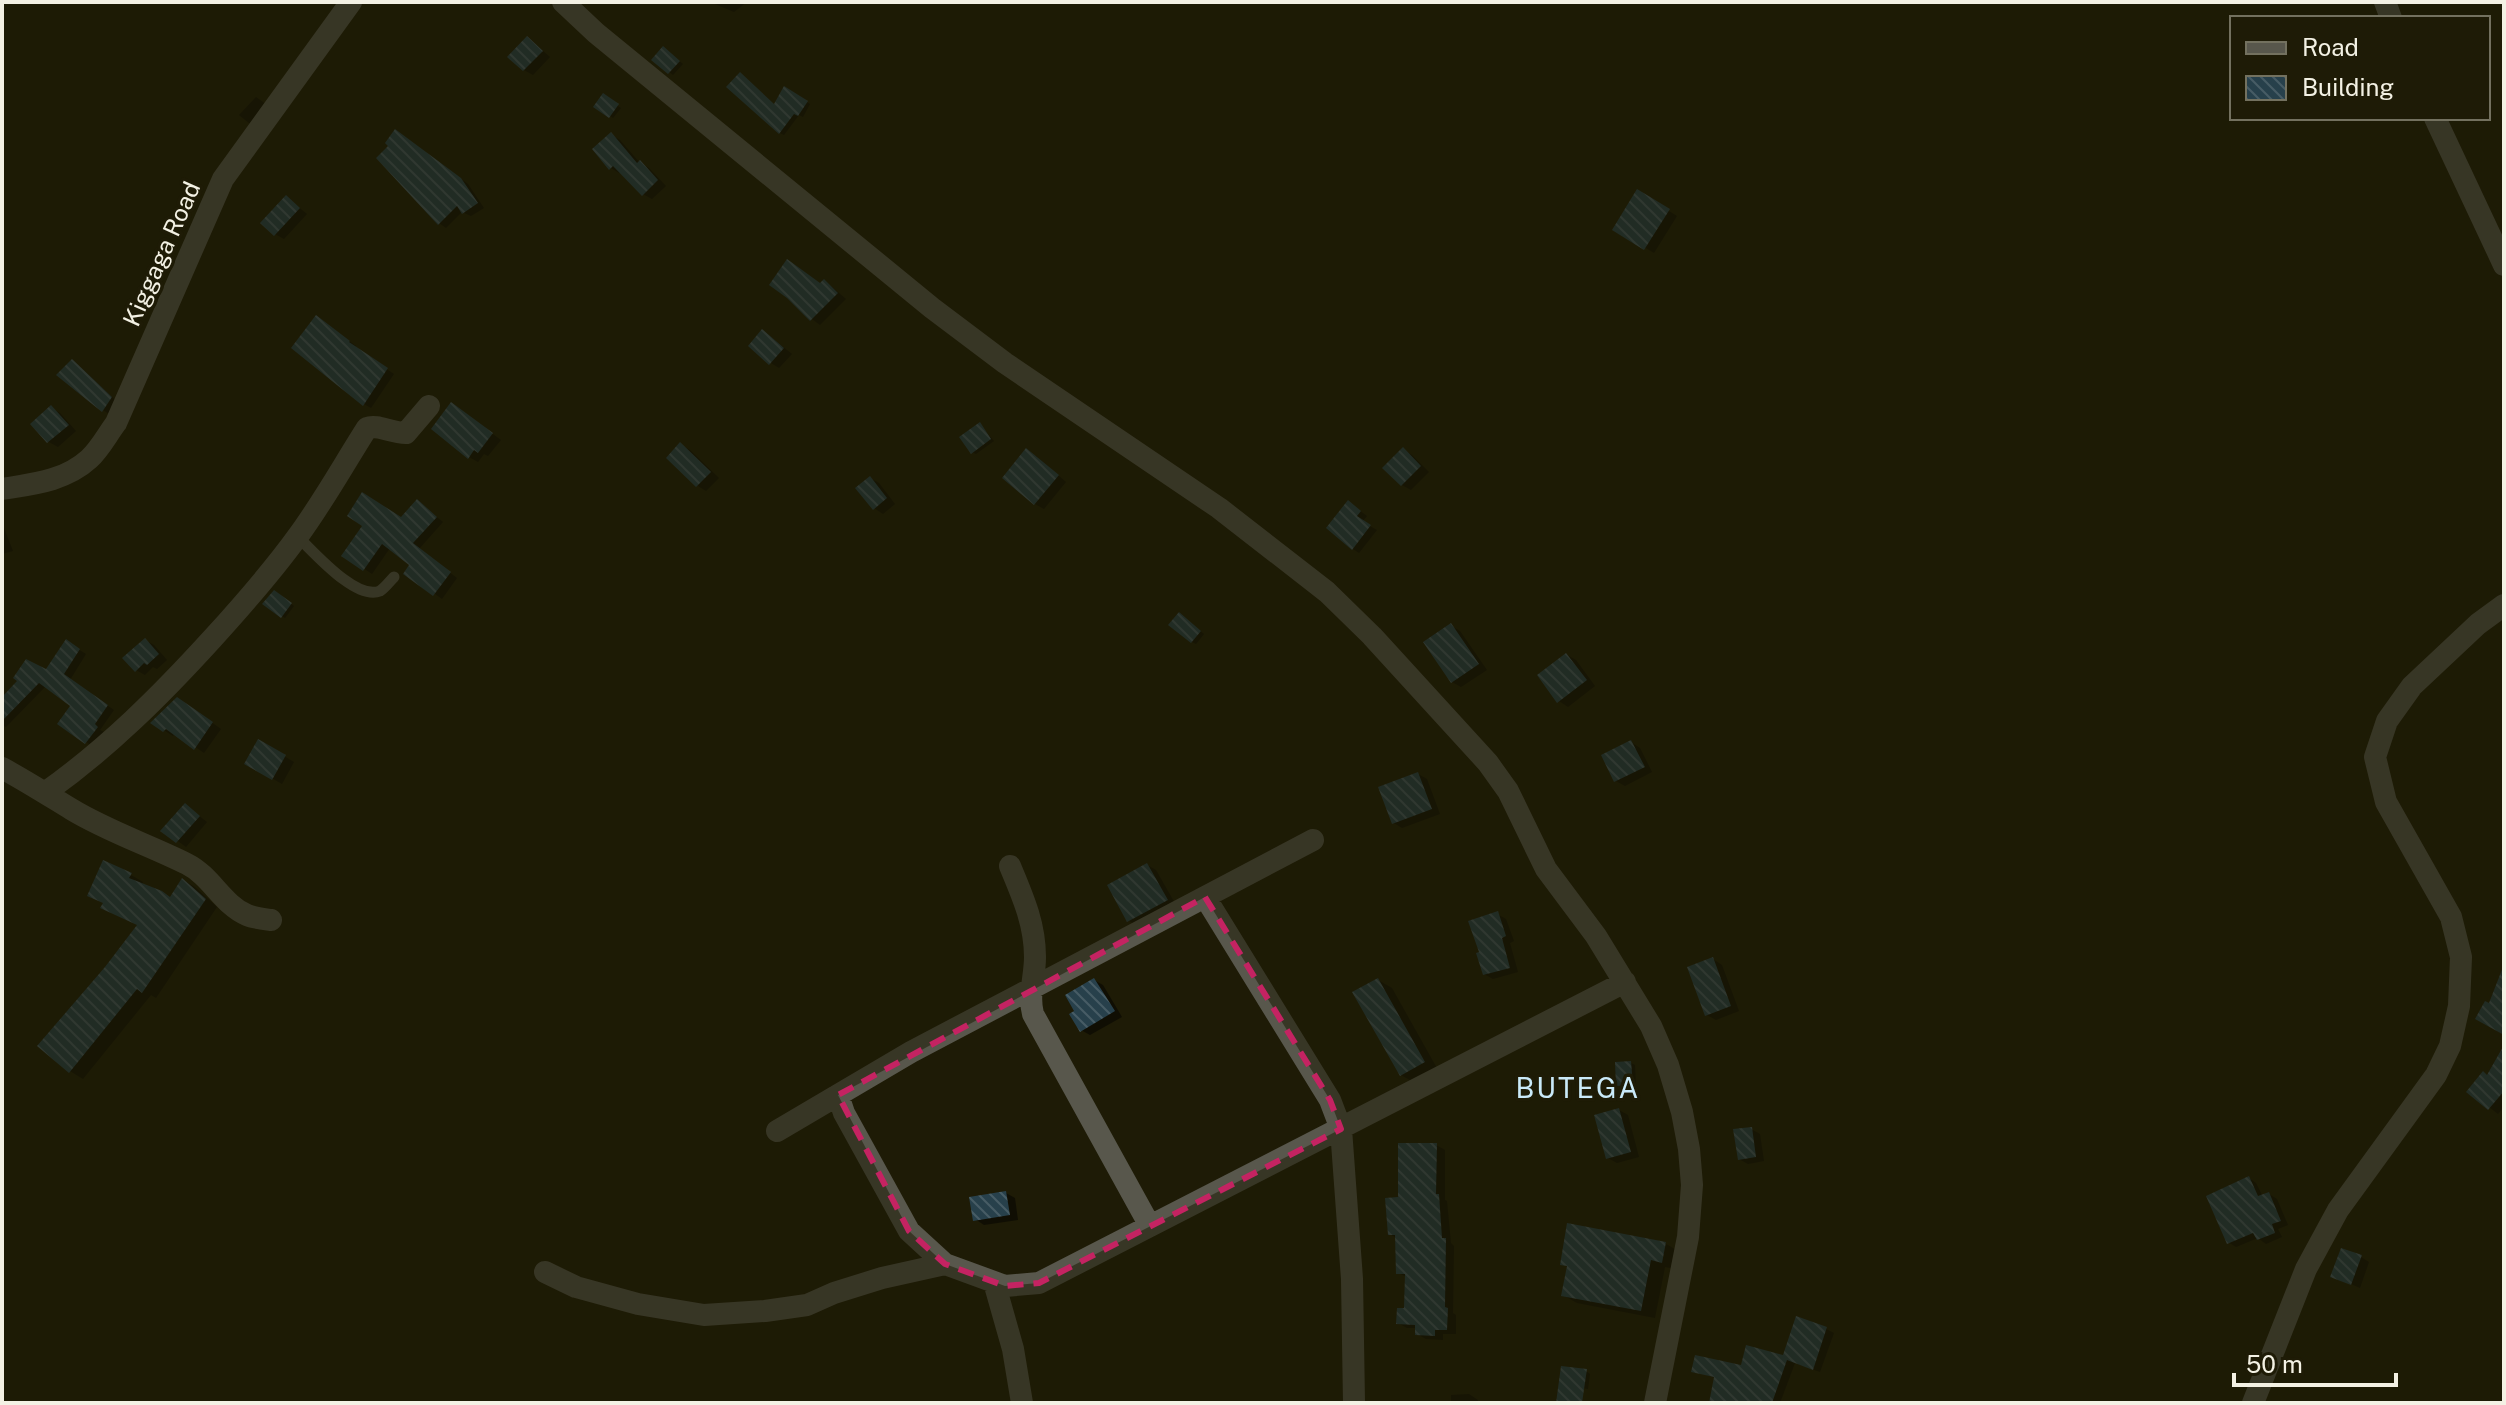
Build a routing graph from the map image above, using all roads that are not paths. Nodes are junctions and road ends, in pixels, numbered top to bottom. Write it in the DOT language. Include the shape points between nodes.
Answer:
graph roads {
  1 [pos="351,2"];
  2 [pos="563,2"];
  3 [pos="2436,120"];
  4 [pos="2504,265"];
  5 [pos="429,406"];
  6 [pos="2,489"];
  7 [pos="298,537"];
  8 [pos="394,577"];
  9 [pos="2504,605"];
  10 [pos="2,768"];
  11 [pos="46,792"];
  12 [pos="1313,840"];
  13 [pos="1010,866"];
  14 [pos="1205,897"];
  15 [pos="271,920"];
  16 [pos="1625,982"];
  17 [pos="1032,988"];
  18 [pos="838,1095"];
  19 [pos="1341,1129"];
  20 [pos="777,1131"];
  21 [pos="1150,1226"];
  22 [pos="945,1264"];
  23 [pos="545,1272"];
  24 [pos="994,1282"];
  25 [pos="1022,1403"];
  26 [pos="1354,1403"];
  27 [pos="1655,1403"];
  28 [pos="2253,1403"];
  1 -- 6 [label="street, Kiggaga Road" via="223,179 116,423 91,457 71,472"];
  2 -- 16 [label="street" via="932,308 1219,508 1327,592 1488,763 1508,791 1546,869"];
  3 -- 4 [label="street"];
  5 -- 7 [label="street" via="406,433 367,428"];
  7 -- 8 [label="lane" via="346,582 368,593 382,590"];
  7 -- 11 [label="street" via="178,676 87,763"];
  9 -- 28 [label="street" via="2412,686 2387,721 2375,757 2386,802 2451,917 2461,957 2459,1006 2450,1046 2436,1075 2338,1210 2306,1269"];
  10 -- 11 [label="street"];
  11 -- 15 [label="street" via="190,865 248,916"];
  12 -- 14 [label="street"];
  13 -- 17 [label="street" via="1031,918"];
  14 -- 17 [label="street"];
  14 -- 19 [label="street" via="1330,1100"];
  16 -- 19 [label="street"];
  16 -- 27 [label="street" via="1668,1065 1692,1185 1688,1237"];
  17 -- 18 [label="street"];
  17 -- 21 [label="street" via="1033,1014"];
  18 -- 20 [label="street"];
  18 -- 22 [label="street" via="909,1231"];
  19 -- 21 [label="street"];
  19 -- 26 [label="street"];
  21 -- 24 [label="street" via="1039,1283"];
  22 -- 23 [label="street" via="882,1278 807,1305 704,1315 638,1304 576,1287"];
  22 -- 24 [label="street"];
  24 -- 25 [label="street"];
}
